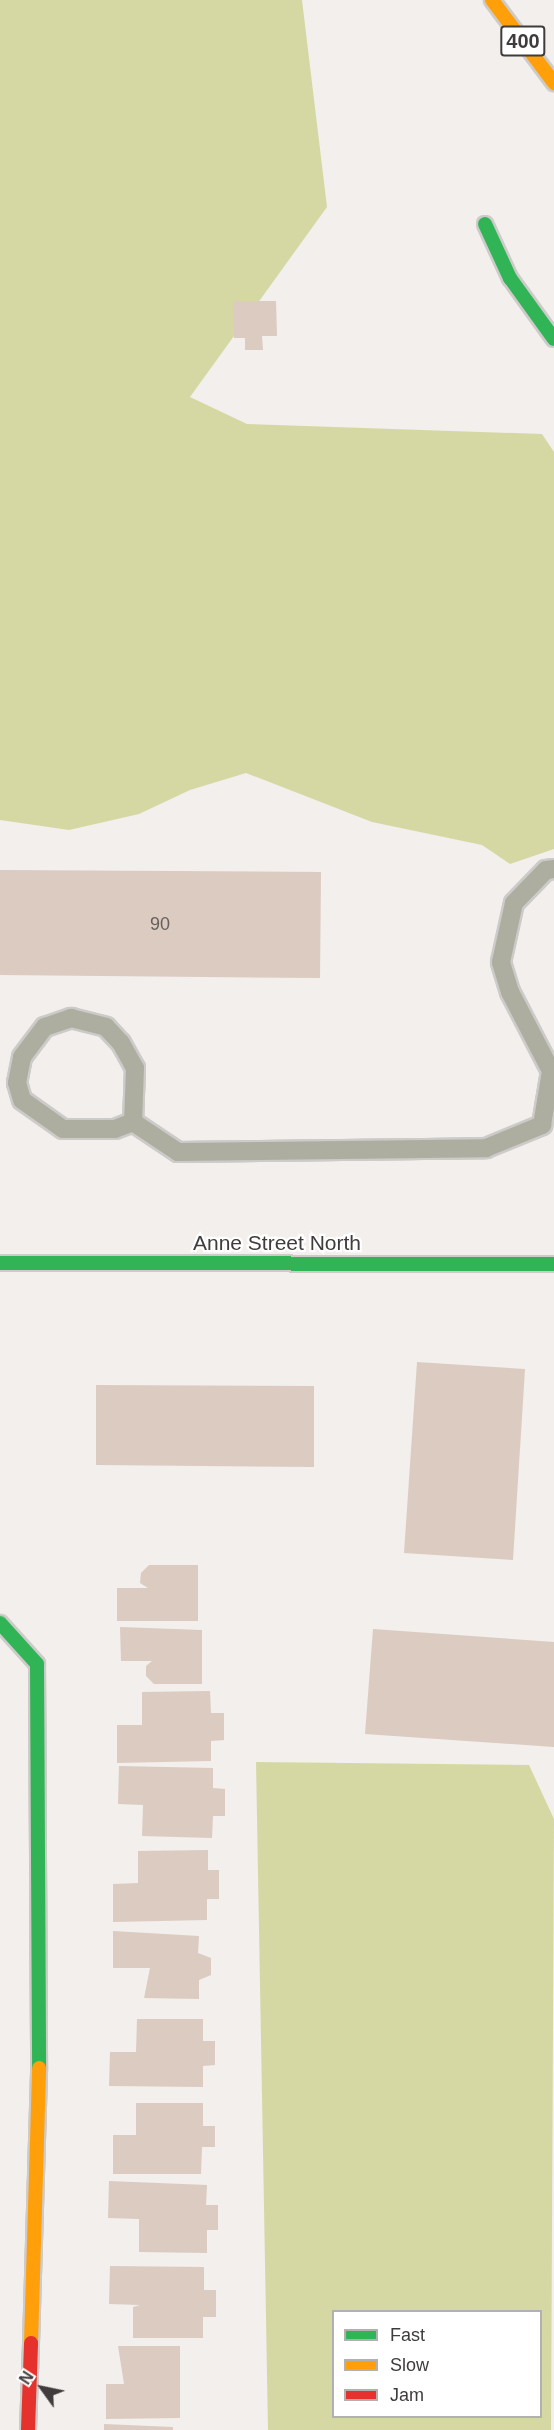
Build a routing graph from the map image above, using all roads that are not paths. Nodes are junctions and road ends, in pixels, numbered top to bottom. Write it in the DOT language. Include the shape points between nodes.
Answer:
graph roads {
  1 [pos="492,0"];
  2 [pos="554,83"];
  3 [pos="484,224"];
  4 [pos="554,339"];
  5 [pos="554,869"];
  6 [pos="133,1122"];
  7 [pos="0,1263"];
  8 [pos="554,1264"];
  9 [pos="0,1623"];
  10 [pos="28,2430"];
  1 -- 2 [label="main road, 400"];
  3 -- 4 [label="main road" via="510,278"];
  5 -- 6 [label="lane" via="546,870 514,903 501,962 510,992 551,1071 542,1125 486,1148 178,1152"];
  6 -- 6 [label="lane" via="135,1068 121,1043 94,1022 71,1018 45,1027 22,1057 17,1083 22,1100 63,1129 115,1129"];
  7 -- 8 [label="main road, Anne Street North"];
  9 -- 10 [label="main road" via="37,1664 39,2082"];
}
